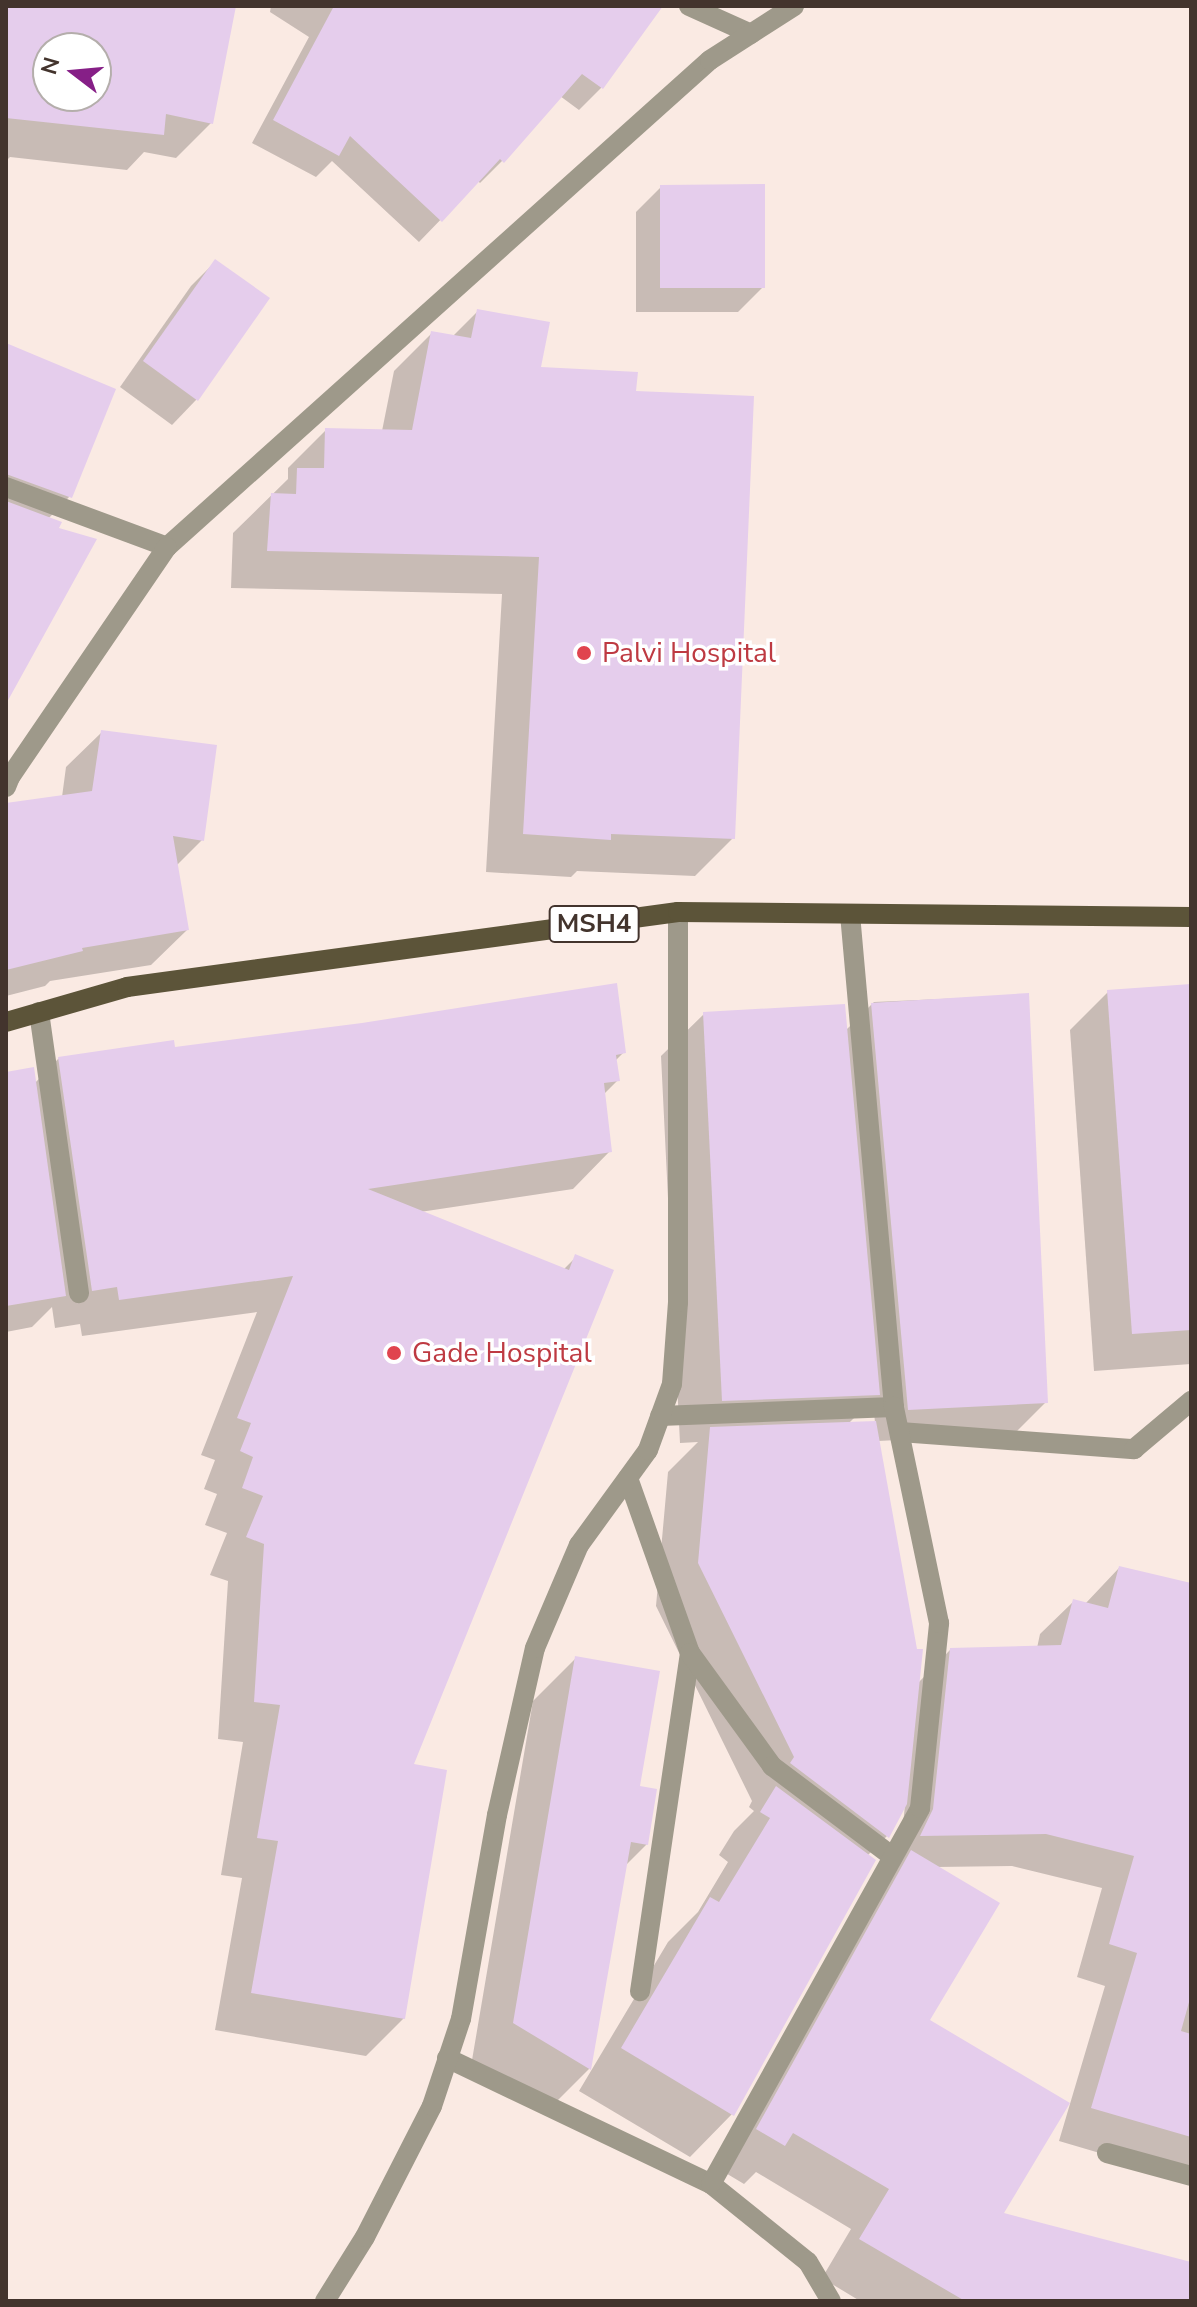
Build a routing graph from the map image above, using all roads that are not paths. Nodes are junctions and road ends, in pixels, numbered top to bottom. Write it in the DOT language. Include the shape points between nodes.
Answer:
graph roads {
  1 [pos="689,6"];
  2 [pos="794,6"];
  3 [pos="751,34"];
  4 [pos="6,487"];
  5 [pos="167,547"];
  6 [pos="6,787"];
  7 [pos="678,912"];
  8 [pos="850,916"];
  9 [pos="1191,917"];
  10 [pos="39,1012"];
  11 [pos="6,1022"];
  12 [pos="79,1293"];
  13 [pos="1191,1401"];
  14 [pos="894,1407"];
  15 [pos="660,1416"];
  16 [pos="900,1432"];
  17 [pos="628,1478"];
  18 [pos="690,1653"];
  19 [pos="893,1857"];
  20 [pos="640,1991"];
  21 [pos="447,2058"];
  22 [pos="1107,2153"];
  23 [pos="1191,2176"];
  24 [pos="711,2184"];
  25 [pos="325,2301"];
  26 [pos="831,2301"];
  1 -- 3 [label="street"];
  2 -- 3 [label="street"];
  3 -- 5 [label="street" via="710,60"];
  4 -- 5 [label="street"];
  5 -- 6 [label="street"];
  7 -- 8 [label="main road, MSH4"];
  7 -- 10 [label="main road, MSH4" via="127,987"];
  7 -- 15 [label="street" via="678,1302 672,1384"];
  8 -- 9 [label="main road, MSH4"];
  8 -- 14 [label="street"];
  10 -- 11 [label="main road, MSH4"];
  10 -- 12 [label="street"];
  13 -- 16 [label="street" via="1134,1449"];
  14 -- 15 [label="street"];
  14 -- 16 [label="street"];
  15 -- 17 [label="street" via="648,1450"];
  16 -- 19 [label="street" via="939,1623 920,1808"];
  17 -- 18 [label="street"];
  17 -- 21 [label="street" via="579,1545 535,1648 497,1815 461,2019"];
  18 -- 19 [label="street" via="772,1766"];
  18 -- 20 [label="street"];
  19 -- 24 [label="street"];
  21 -- 24 [label="street"];
  21 -- 25 [label="street" via="432,2106 365,2237"];
  22 -- 23 [label="street"];
  24 -- 26 [label="street" via="808,2262"];
}
